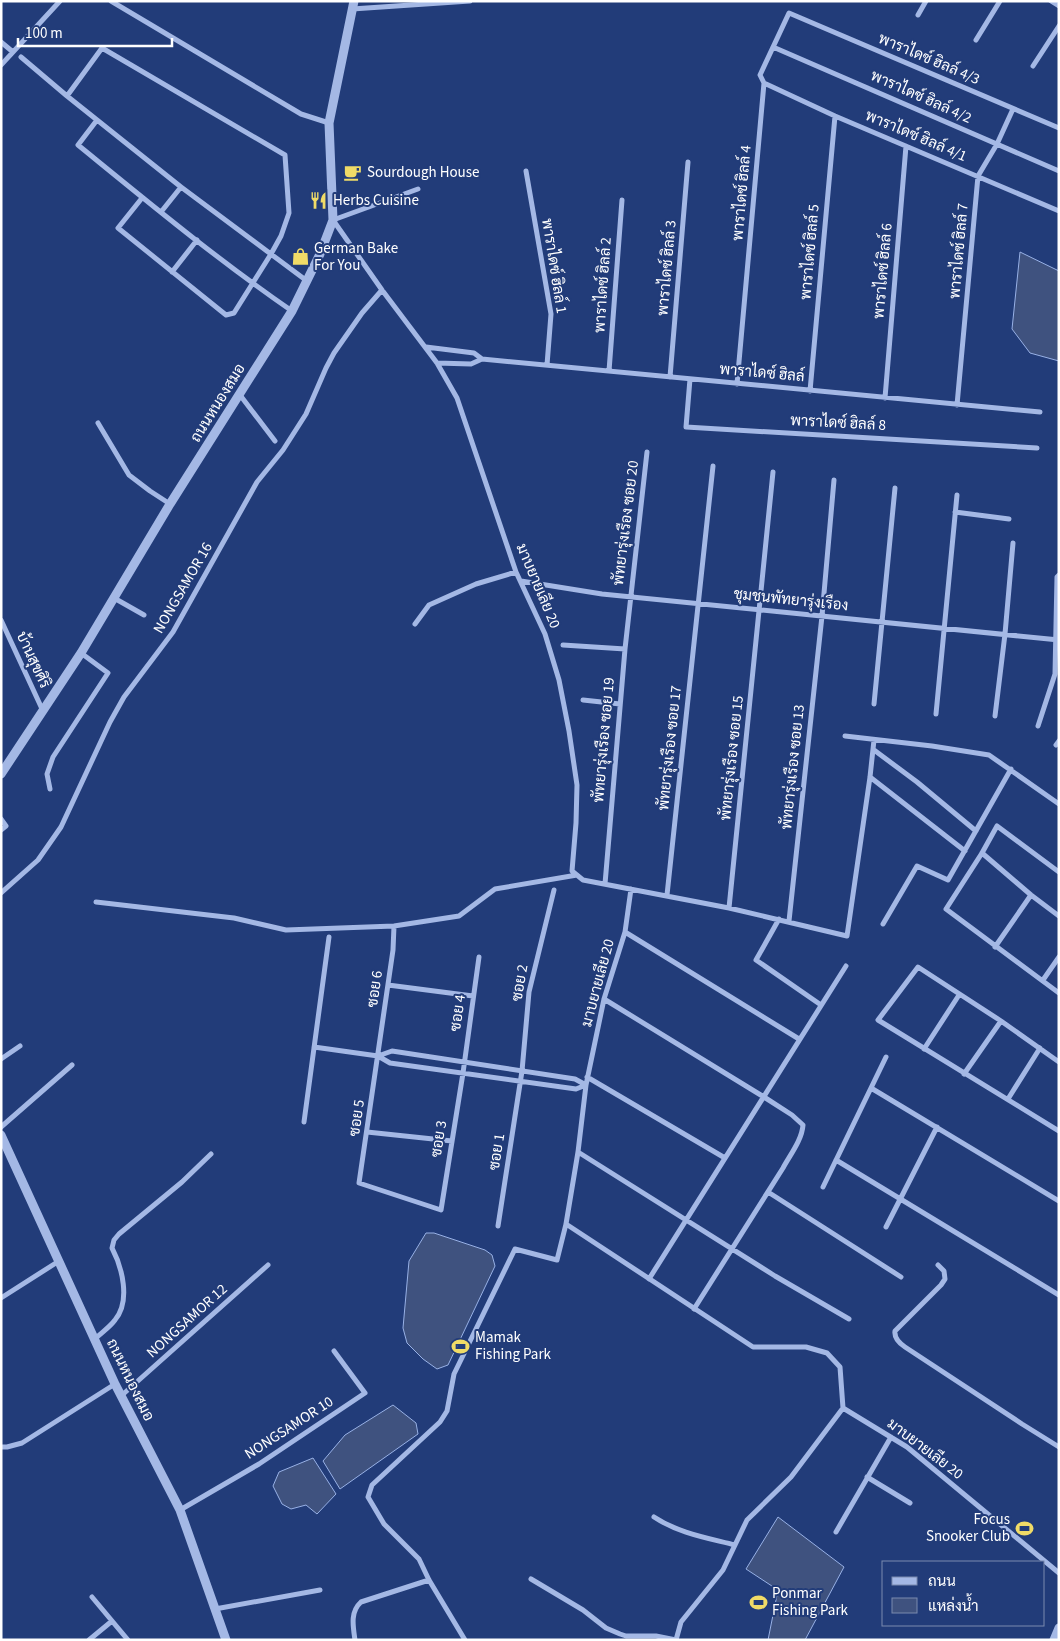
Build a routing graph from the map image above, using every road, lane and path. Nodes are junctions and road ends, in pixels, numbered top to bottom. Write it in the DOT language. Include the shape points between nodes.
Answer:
graph roads {
  1 [pos="60,1"];
  2 [pos="111,1"];
  3 [pos="470,1"];
  4 [pos="926,1"];
  5 [pos="1000,1"];
  6 [pos="1051,1"];
  7 [pos="353,5"];
  8 [pos="1059,6"];
  9 [pos="790,13"];
  10 [pos="918,14"];
  11 [pos="1059,26"];
  12 [pos="976,40"];
  13 [pos="1,42"];
  14 [pos="773,47"];
  15 [pos="13,52"];
  16 [pos="21,57"];
  17 [pos="1,65"];
  18 [pos="1033,66"];
  19 [pos="764,83"];
  20 [pos="67,96"];
  21 [pos="1013,109"];
  22 [pos="835,116"];
  23 [pos="97,120"];
  24 [pos="329,123"];
  25 [pos="1059,128"];
  26 [pos="997,144"];
  27 [pos="906,146"];
  28 [pos="688,162"];
  29 [pos="526,171"];
  30 [pos="1059,171"];
  31 [pos="978,176"];
  32 [pos="181,186"];
  33 [pos="418,189"];
  34 [pos="142,198"];
  35 [pos="622,200"];
  36 [pos="1059,211"];
  37 [pos="161,212"];
  38 [pos="334,220"];
  39 [pos="197,240"];
  40 [pos="271,254"];
  41 [pos="172,272"];
  42 [pos="307,281"];
  43 [pos="253,284"];
  44 [pos="382,290"];
  45 [pos="292,311"];
  46 [pos="426,347"];
  47 [pos="482,359"];
  48 [pos="437,363"];
  49 [pos="547,365"];
  50 [pos="609,371"];
  51 [pos="670,377"];
  52 [pos="690,379"];
  53 [pos="737,384"];
  54 [pos="810,391"];
  55 [pos="240,394"];
  56 [pos="885,398"];
  57 [pos="957,405"];
  58 [pos="1040,412"];
  59 [pos="98,423"];
  60 [pos="275,441"];
  61 [pos="1037,448"];
  62 [pos="648,452"];
  63 [pos="713,466"];
  64 [pos="773,472"];
  65 [pos="834,480"];
  66 [pos="895,488"];
  67 [pos="956,495"];
  68 [pos="170,504"];
  69 [pos="955,512"];
  70 [pos="1009,519"];
  71 [pos="1013,543"];
  72 [pos="516,572"];
  73 [pos="1059,575"];
  74 [pos="521,582"];
  75 [pos="630,597"];
  76 [pos="114,598"];
  77 [pos="697,604"];
  78 [pos="760,610"];
  79 [pos="144,615"];
  80 [pos="822,616"];
  81 [pos="1,620"];
  82 [pos="882,622"];
  83 [pos="415,624"];
  84 [pos="944,628"];
  85 [pos="1005,634"];
  86 [pos="1058,640"];
  87 [pos="563,645"];
  88 [pos="625,649"];
  89 [pos="81,652"];
  90 [pos="583,700"];
  91 [pos="620,704"];
  92 [pos="874,704"];
  93 [pos="43,711"];
  94 [pos="936,714"];
  95 [pos="995,716"];
  96 [pos="1038,726"];
  97 [pos="845,736"];
  98 [pos="874,740"];
  99 [pos="874,750"];
  100 [pos="1011,769"];
  101 [pos="1,774"];
  102 [pos="870,777"];
  103 [pos="50,789"];
  104 [pos="1059,804"];
  105 [pos="1,819"];
  106 [pos="1,830"];
  107 [pos="976,831"];
  108 [pos="965,851"];
  109 [pos="982,853"];
  110 [pos="1059,872"];
  111 [pos="576,876"];
  112 [pos="605,884"];
  113 [pos="630,889"];
  114 [pos="554,890"];
  115 [pos="1,893"];
  116 [pos="667,895"];
  117 [pos="1031,895"];
  118 [pos="96,902"];
  119 [pos="729,908"];
  120 [pos="1059,916"];
  121 [pos="780,919"];
  122 [pos="789,921"];
  123 [pos="882,924"];
  124 [pos="394,926"];
  125 [pos="625,932"];
  126 [pos="329,937"];
  127 [pos="995,947"];
  128 [pos="479,957"];
  129 [pos="1059,957"];
  130 [pos="846,966"];
  131 [pos="1043,980"];
  132 [pos="388,985"];
  133 [pos="1059,993"];
  134 [pos="959,994"];
  135 [pos="473,996"];
  136 [pos="604,999"];
  137 [pos="821,1005"];
  138 [pos="1001,1021"];
  139 [pos="799,1039"];
  140 [pos="20,1046"];
  141 [pos="314,1047"];
  142 [pos="1040,1048"];
  143 [pos="924,1049"];
  144 [pos="378,1056"];
  145 [pos="886,1057"];
  146 [pos="1,1059"];
  147 [pos="464,1062"];
  148 [pos="1059,1062"];
  149 [pos="72,1065"];
  150 [pos="522,1070"];
  151 [pos="463,1073"];
  152 [pos="964,1074"];
  153 [pos="588,1077"];
  154 [pos="521,1082"];
  155 [pos="586,1085"];
  156 [pos="871,1088"];
  157 [pos="764,1097"];
  158 [pos="1008,1099"];
  159 [pos="304,1122"];
  160 [pos="1,1127"];
  161 [pos="937,1127"];
  162 [pos="1059,1131"];
  163 [pos="367,1132"];
  164 [pos="1,1136"];
  165 [pos="452,1141"];
  166 [pos="578,1152"];
  167 [pos="211,1154"];
  168 [pos="725,1158"];
  169 [pos="836,1160"];
  170 [pos="823,1187"];
  171 [pos="768,1192"];
  172 [pos="902,1199"];
  173 [pos="1059,1201"];
  174 [pos="441,1210"];
  175 [pos="686,1219"];
  176 [pos="566,1224"];
  177 [pos="498,1226"];
  178 [pos="886,1227"];
  179 [pos="732,1249"];
  180 [pos="60,1261"];
  181 [pos="268,1265"];
  182 [pos="938,1265"];
  183 [pos="901,1277"];
  184 [pos="649,1279"];
  185 [pos="1059,1295"];
  186 [pos="1,1298"];
  187 [pos="694,1309"];
  188 [pos="849,1319"];
  189 [pos="95,1339"];
  190 [pos="334,1351"];
  191 [pos="115,1384"];
  192 [pos="121,1396"];
  193 [pos="843,1408"];
  194 [pos="891,1437"];
  195 [pos="1059,1446"];
  196 [pos="1,1447"];
  197 [pos="868,1478"];
  198 [pos="910,1503"];
  199 [pos="180,1510"];
  200 [pos="654,1517"];
  201 [pos="836,1532"];
  202 [pos="735,1545"];
  203 [pos="1043,1561"];
  204 [pos="1045,1562"];
  205 [pos="1059,1574"];
  206 [pos="429,1580"];
  207 [pos="531,1580"];
  208 [pos="320,1590"];
  209 [pos="92,1597"];
  210 [pos="215,1609"];
  211 [pos="112,1621"];
  212 [pos="1059,1628"];
  213 [pos="89,1640"];
  214 [pos="128,1640"];
  215 [pos="226,1640"];
  216 [pos="355,1640"];
  217 [pos="465,1640"];
  218 [pos="676,1640"];
  219 [pos="1054,1640"];
  1 -- 15 [label="street"];
  2 -- 24 [label="street" via="300,114"];
  3 -- 7 [label="street"];
  4 -- 10 [label="street"];
  5 -- 12 [label="street"];
  6 -- 8 [label="street"];
  7 -- 24 [label="street, ถนนหนองสมอ"];
  9 -- 14 [label="street, พาราไดซ์ ฮิลล์ 4"];
  9 -- 21 [label="street, พาราไดซ์ ฮิลล์ 4/3"];
  11 -- 18 [label="street"];
  13 -- 15 [label="street"];
  14 -- 19 [label="street, พาราไดซ์ ฮิลล์ 4" via="760,76"];
  14 -- 26 [label="street, พาราไดซ์ ฮิลล์ 4/2"];
  15 -- 17 [label="street"];
  16 -- 20 [label="street"];
  19 -- 22 [label="street, พาราไดซ์ ฮิลล์ 4/1"];
  19 -- 53 [label="street, พาราไดซ์ ฮิลล์ 4"];
  20 -- 23 [label="street"];
  20 -- 40 [label="street" via="102,48 285,155 289,213"];
  21 -- 25 [label="street, พาราไดซ์ ฮิลล์ 4/3"];
  21 -- 26 [label="street, พาราไดซ์ ฮิลล์ 7"];
  22 -- 27 [label="street, พาราไดซ์ ฮิลล์ 4/1"];
  22 -- 54 [label="street, พาราไดซ์ ฮิลล์ 5"];
  23 -- 32 [label="street"];
  23 -- 34 [label="street" via="78,145"];
  24 -- 38 [label="street, ถนนหนองสมอ"];
  26 -- 30 [label="street, พาราไดซ์ ฮิลล์ 4/2"];
  26 -- 31 [label="street, พาราไดซ์ ฮิลล์ 7"];
  27 -- 31 [label="street, พาราไดซ์ ฮิลล์ 4/1"];
  27 -- 56 [label="street, พาราไดซ์ ฮิลล์ 6"];
  28 -- 51 [label="street, พาราไดซ์ ฮิลล์ 3"];
  29 -- 49 [label="street, พาราไดซ์ ฮิลล์ 1" via="551,314"];
  31 -- 36 [label="street, พาราไดซ์ ฮิลล์ 4/1"];
  31 -- 57 [label="street, พาราไดซ์ ฮิลล์ 7"];
  32 -- 37 [label="street"];
  32 -- 40 [label="street"];
  33 -- 38 [label="street"];
  34 -- 37 [label="street"];
  34 -- 41 [label="street" via="118,228"];
  35 -- 50 [label="street, พาราไดซ์ ฮิลล์ 2"];
  37 -- 39 [label="street"];
  38 -- 42 [label="street, ถนนหนองสมอ"];
  38 -- 44 [label="street, มาบยายเลีย 20"];
  39 -- 41 [label="street"];
  39 -- 43 [label="street"];
  40 -- 42 [label="street"];
  40 -- 43 [label="street"];
  41 -- 43 [label="street" via="226,315 234,314"];
  42 -- 45 [label="street, ถนนหนองสมอ"];
  43 -- 45 [label="street"];
  44 -- 46 [label="street, มาบยายเลีย 20"];
  44 -- 115 [label="street, NONGSAMOR 16" via="334,353 306,414 257,482 173,632 124,697 61,827 38,860"];
  45 -- 55 [label="street, ถนนหนองสมอ"];
  46 -- 47 [label="street, พาราไดซ์ ฮิลล์" via="474,353"];
  46 -- 48 [label="street, มาบยายเลีย 20"];
  47 -- 48 [label="street, พาราไดซ์ ฮิลล์" via="471,364"];
  47 -- 49 [label="street, พาราไดซ์ ฮิลล์"];
  48 -- 72 [label="street, มาบยายเลีย 20" via="458,402"];
  49 -- 50 [label="street, พาราไดซ์ ฮิลล์"];
  50 -- 51 [label="street, พาราไดซ์ ฮิลล์"];
  51 -- 52 [label="street, พาราไดซ์ ฮิลล์"];
  52 -- 53 [label="street, พาราไดซ์ ฮิลล์"];
  52 -- 61 [label="street, พาราไดซ์ ฮิลล์ 8" via="686,427"];
  53 -- 54 [label="street, พาราไดซ์ ฮิลล์"];
  54 -- 56 [label="street, พาราไดซ์ ฮิลล์"];
  55 -- 60 [label="street"];
  55 -- 68 [label="street, ถนนหนองสมอ"];
  56 -- 57 [label="street, พาราไดซ์ ฮิลล์"];
  57 -- 58 [label="street, พาราไดซ์ ฮิลล์"];
  59 -- 68 [label="street" via="130,475"];
  62 -- 75 [label="street, พัทยารุ่งเรือง ซอย 20"];
  63 -- 77 [label="street, พัทยารุ่งเรือง ซอย 17"];
  64 -- 78 [label="street, พัทยารุ่งเรือง ซอย 15"];
  65 -- 80 [label="street, พัทยารุ่งเรือง ซอย 13"];
  66 -- 82 [label="street"];
  67 -- 69 [label="street"];
  68 -- 76 [label="street, ถนนหนองสมอ"];
  69 -- 70 [label="street"];
  69 -- 84 [label="street"];
  71 -- 85 [label="street"];
  72 -- 74 [label="street, มาบยายเลีย 20"];
  72 -- 83 [label="street" via="476,584 429,605"];
  73 -- 86 [label="street"];
  74 -- 75 [label="street, ชุมชนพัทยารุ่งเรือง"];
  74 -- 111 [label="street, มาบยายเลีย 20" via="545,634 559,680 569,731 577,784 572,864"];
  75 -- 77 [label="street, ชุมชนพัทยารุ่งเรือง"];
  75 -- 88 [label="street, พัทยารุ่งเรือง ซอย 19"];
  76 -- 79 [label="street"];
  76 -- 89 [label="street, ถนนหนองสมอ"];
  77 -- 78 [label="street, ชุมชนพัทยารุ่งเรือง"];
  77 -- 116 [label="street, พัทยารุ่งเรือง ซอย 17"];
  78 -- 80 [label="street, ชุมชนพัทยารุ่งเรือง"];
  78 -- 119 [label="street, พัทยารุ่งเรือง ซอย 15"];
  80 -- 82 [label="street, ชุมชนพัทยารุ่งเรือง"];
  80 -- 122 [label="street, พัทยารุ่งเรือง ซอย 13"];
  81 -- 93 [label="street, บ้านสุขศิริ"];
  82 -- 84 [label="street, ชุมชนพัทยารุ่งเรือง"];
  82 -- 92 [label="street"];
  84 -- 85 [label="street, ชุมชนพัทยารุ่งเรือง"];
  84 -- 94 [label="street"];
  85 -- 86 [label="street, ชุมชนพัทยารุ่งเรือง"];
  85 -- 95 [label="street"];
  86 -- 96 [label="street" via="1054,674"];
  87 -- 88 [label="street"];
  88 -- 91 [label="street, พัทยารุ่งเรือง ซอย 19"];
  89 -- 93 [label="street, ถนนหนองสมอ"];
  89 -- 103 [label="street" via="108,673 53,757 47,774"];
  90 -- 91 [label="street"];
  91 -- 112 [label="street, พัทยารุ่งเรือง ซอย 19"];
  93 -- 101 [label="street, ถนนหนองสมอ"];
  97 -- 98 [label="street"];
  98 -- 99 [label="street"];
  98 -- 100 [label="street" via="989,755"];
  99 -- 102 [label="street"];
  99 -- 107 [label="street"];
  100 -- 104 [label="street"];
  100 -- 107 [label="street"];
  102 -- 108 [label="street"];
  102 -- 122 [label="street" via="847,936"];
  105 -- 106 [label="street" via="6,826"];
  107 -- 108 [label="street"];
  108 -- 123 [label="street" via="948,880 918,866"];
  109 -- 110 [label="street" via="997,826"];
  109 -- 117 [label="street"];
  109 -- 127 [label="street" via="946,909"];
  111 -- 112 [label="street"];
  111 -- 124 [label="street" via="495,890 459,916"];
  112 -- 113 [label="street"];
  113 -- 116 [label="street"];
  113 -- 125 [label="street, มาบยายเลีย 20"];
  114 -- 150 [label="street, ซอย 2" via="529,992"];
  116 -- 119 [label="street"];
  117 -- 120 [label="street"];
  117 -- 127 [label="street"];
  118 -- 124 [label="street" via="234,918 286,930"];
  119 -- 121 [label="street"];
  121 -- 122 [label="street"];
  121 -- 137 [label="street" via="756,960"];
  124 -- 132 [label="street, ซอย 6"];
  125 -- 136 [label="street, มาบยายเลีย 20"];
  125 -- 139 [label="street"];
  126 -- 141 [label="street"];
  127 -- 131 [label="street"];
  128 -- 135 [label="street, ซอย 4"];
  129 -- 131 [label="street"];
  130 -- 137 [label="street"];
  131 -- 133 [label="street"];
  132 -- 135 [label="street"];
  132 -- 144 [label="street, ซอย 6"];
  134 -- 138 [label="street"];
  134 -- 143 [label="street"];
  134 -- 143 [label="street" via="918,967 878,1020"];
  135 -- 147 [label="street, ซอย 4"];
  136 -- 153 [label="street, มาบยายเลีย 20"];
  136 -- 157 [label="street"];
  137 -- 139 [label="street"];
  138 -- 142 [label="street"];
  138 -- 152 [label="street"];
  139 -- 157 [label="street"];
  140 -- 146 [label="street"];
  141 -- 144 [label="street"];
  141 -- 159 [label="street"];
  142 -- 148 [label="street"];
  142 -- 158 [label="street"];
  143 -- 152 [label="street"];
  144 -- 147 [label="street" via="392,1051"];
  144 -- 151 [label="street" via="390,1063"];
  144 -- 163 [label="street, ซอย 5"];
  145 -- 156 [label="street"];
  147 -- 150 [label="street"];
  147 -- 151 [label="street, ซอย 4"];
  149 -- 160 [label="street"];
  150 -- 154 [label="street, ซอย 2"];
  150 -- 155 [label="street" via="575,1079"];
  151 -- 154 [label="street"];
  151 -- 165 [label="street, ซอย 3"];
  152 -- 158 [label="street"];
  153 -- 155 [label="street, มาบยายเลีย 20"];
  153 -- 168 [label="street"];
  154 -- 155 [label="street" via="576,1089"];
  154 -- 177 [label="street, ซอย 1"];
  155 -- 166 [label="street, มาบยายเลีย 20"];
  156 -- 161 [label="street"];
  156 -- 169 [label="street"];
  157 -- 168 [label="street"];
  157 -- 171 [label="street" via="803,1125 796,1144"];
  158 -- 162 [label="street"];
  161 -- 172 [label="street"];
  161 -- 173 [label="street"];
  163 -- 165 [label="street"];
  163 -- 174 [label="street, ซอย 5" via="359,1183"];
  164 -- 180 [label="street, ถนนหนองสมอ"];
  165 -- 174 [label="street, ซอย 3"];
  166 -- 175 [label="street"];
  166 -- 176 [label="street, มาบยายเลีย 20"];
  167 -- 189 [label="street" via="114,1240 112,1248 123,1274 123,1300 116,1320"];
  168 -- 175 [label="street"];
  169 -- 170 [label="street"];
  169 -- 172 [label="street"];
  171 -- 179 [label="street"];
  171 -- 183 [label="street"];
  172 -- 178 [label="street"];
  172 -- 185 [label="street"];
  175 -- 179 [label="street"];
  175 -- 184 [label="street"];
  176 -- 184 [label="street"];
  176 -- 206 [label="street, มาบยายเลีย 20" via="557,1260 515,1248 454,1374 444,1416 372,1485 368,1497 384,1524 419,1559"];
  179 -- 187 [label="street"];
  179 -- 188 [label="street"];
  180 -- 186 [label="street"];
  180 -- 189 [label="street, ถนนหนองสมอ"];
  181 -- 192 [label="street, NONGSAMOR 12"];
  182 -- 195 [label="street" via="944,1271 945,1279 895,1330 894,1336 899,1343"];
  184 -- 187 [label="street"];
  187 -- 193 [label="street" via="753,1347 806,1347 827,1353 840,1367"];
  189 -- 191 [label="street, ถนนหนองสมอ"];
  190 -- 199 [label="street, NONGSAMOR 10" via="365,1393 259,1464"];
  191 -- 192 [label="street, ถนนหนองสมอ"];
  191 -- 196 [label="street" via="22,1442"];
  192 -- 199 [label="street, ถนนหนองสมอ"];
  193 -- 194 [label="street, มาบยายเลีย 20"];
  193 -- 202 [label="street" via="791,1477 747,1520"];
  194 -- 197 [label="street"];
  194 -- 203 [label="street, มาบยายเลีย 20"];
  197 -- 198 [label="street"];
  197 -- 201 [label="street"];
  199 -- 210 [label="street, ถนนหนองสมอ"];
  200 -- 202 [label="street" via="682,1531"];
  202 -- 218 [label="street" via="723,1570 681,1622"];
  204 -- 205 [label="street, มาบยายเลีย 20"];
  206 -- 216 [label="street" via="361,1602 353,1617"];
  206 -- 217 [label="street"];
  207 -- 218 [label="street" via="620,1634"];
  208 -- 210 [label="street"];
  209 -- 211 [label="street"];
  210 -- 215 [label="street, ถนนหนองสมอ"];
  211 -- 213 [label="street"];
  211 -- 214 [label="street"];
  212 -- 219 [label="street"];
}
